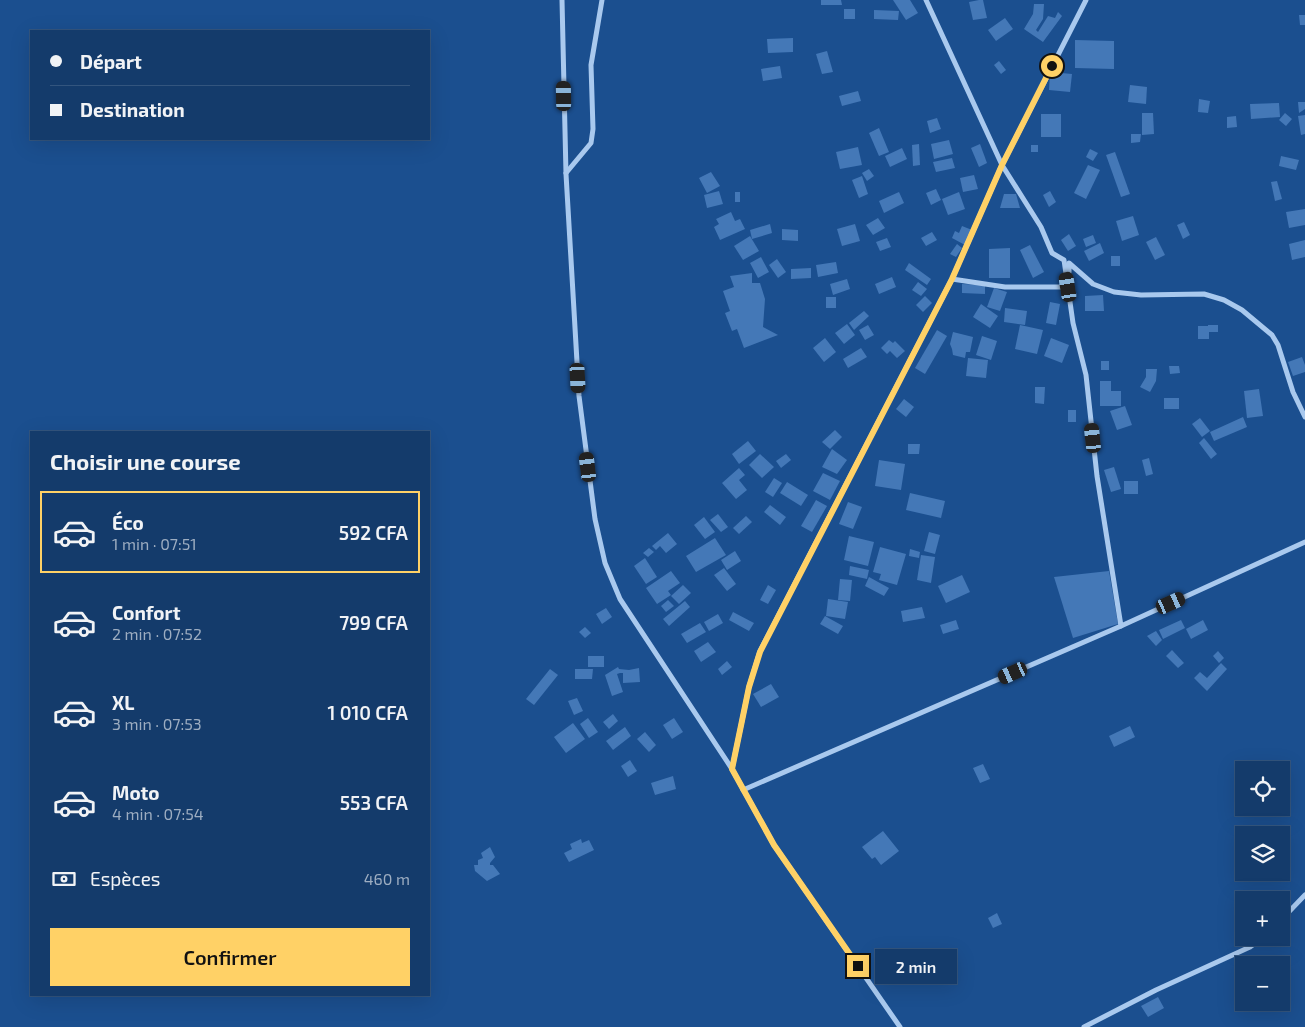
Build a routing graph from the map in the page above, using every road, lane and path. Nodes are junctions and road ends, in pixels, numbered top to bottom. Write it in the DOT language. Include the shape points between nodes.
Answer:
graph roads {
  1 [pos="562,0"];
  2 [pos="602,0"];
  3 [pos="926,0"];
  4 [pos="1086,0"];
  5 [pos="1002,165"];
  6 [pos="566,174"];
  7 [pos="952,279"];
  8 [pos="1068,287"];
  9 [pos="1305,417"];
  10 [pos="1305,542"];
  11 [pos="1121,626"];
  12 [pos="732,769"];
  13 [pos="743,790"];
  14 [pos="1305,895"];
  15 [pos="1290,911"];
  16 [pos="1251,946"];
  17 [pos="900,1027"];
  18 [pos="1084,1027"];
  1 -- 6 [label="street"];
  2 -- 6 [label="street" via="591,66 592,142"];
  3 -- 5 [label="street"];
  4 -- 5 [label="street"];
  5 -- 7 [label="street"];
  5 -- 8 [label="street" via="1041,227 1052,253 1064,260"];
  6 -- 12 [label="street" via="579,396 595,519 605,562 620,599"];
  7 -- 8 [label="street" via="1005,287"];
  7 -- 12 [label="street" via="760,652 749,687"];
  8 -- 9 [label="street" via="1068,263 1093,284 1114,292 1141,296 1204,294 1224,300 1242,310 1272,335"];
  8 -- 11 [label="street" via="1086,375 1097,476"];
  10 -- 11 [label="street"];
  11 -- 13 [label="street"];
  12 -- 13 [label="street"];
  13 -- 17 [label="street" via="774,845"];
  14 -- 15 [label="street"];
  16 -- 18 [label="street"];
}
